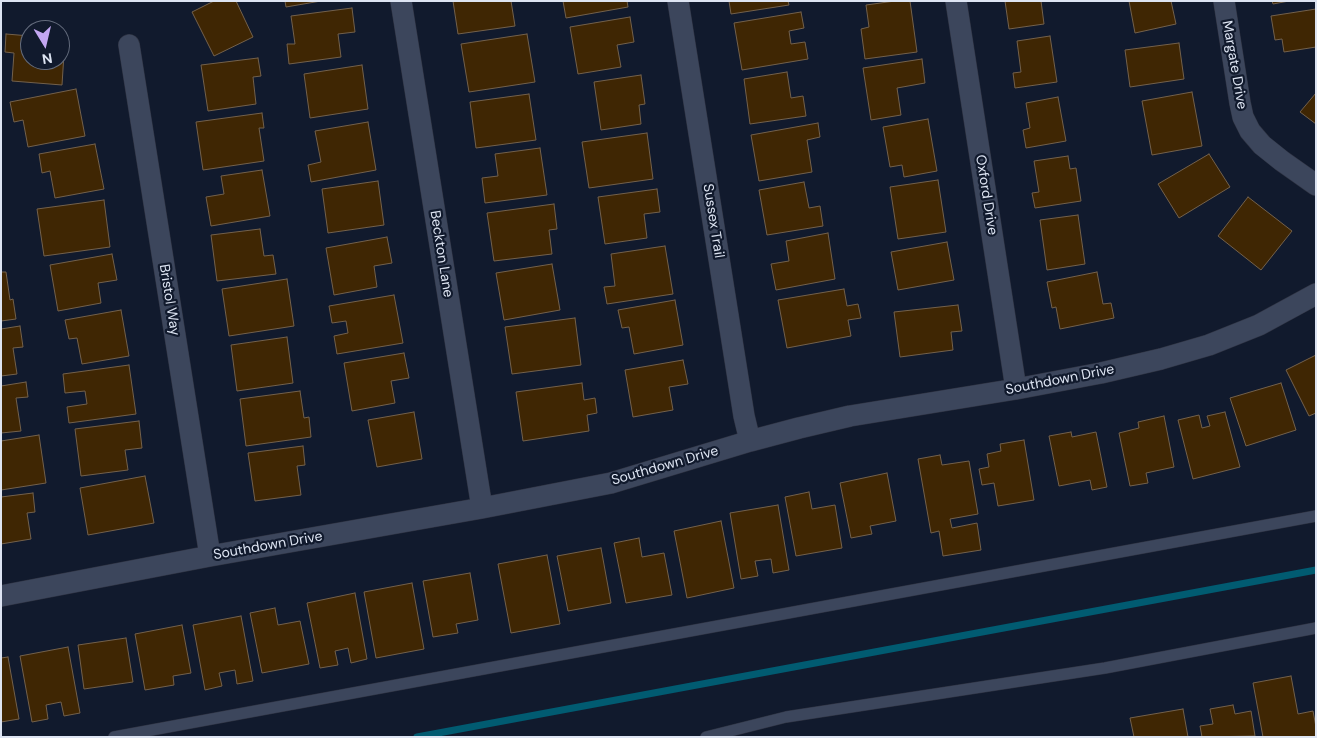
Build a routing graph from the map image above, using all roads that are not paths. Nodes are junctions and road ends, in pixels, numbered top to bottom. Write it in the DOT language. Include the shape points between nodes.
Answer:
graph roads {
  1 [pos="401,1"];
  2 [pos="678,1"];
  3 [pos="956,1"];
  4 [pos="1224,1"];
  5 [pos="129,45"];
  6 [pos="1316,185"];
  7 [pos="1316,294"];
  8 [pos="1016,389"];
  9 [pos="750,441"];
  10 [pos="482,508"];
  11 [pos="1316,516"];
  12 [pos="210,556"];
  13 [pos="1,596"];
  14 [pos="1316,628"];
  15 [pos="114,737"];
  16 [pos="706,737"];
  1 -- 10 [label="street, Beckton Lane"];
  2 -- 9 [label="street, Sussex Trail"];
  3 -- 8 [label="street, Oxford Drive"];
  4 -- 6 [label="street, Margate Drive" via="1240,103 1250,131 1262,145"];
  5 -- 12 [label="street, Bristol Way"];
  7 -- 8 [label="street, Southdown Drive" via="1259,325 1209,345 1101,373"];
  8 -- 9 [label="street, Southdown Drive" via="850,416"];
  9 -- 10 [label="street, Southdown Drive" via="611,483"];
  10 -- 12 [label="street, Southdown Drive"];
  11 -- 15 [label="lane"];
  12 -- 13 [label="street, Southdown Drive"];
  14 -- 16 [label="lane" via="1105,668 786,717"];
}
